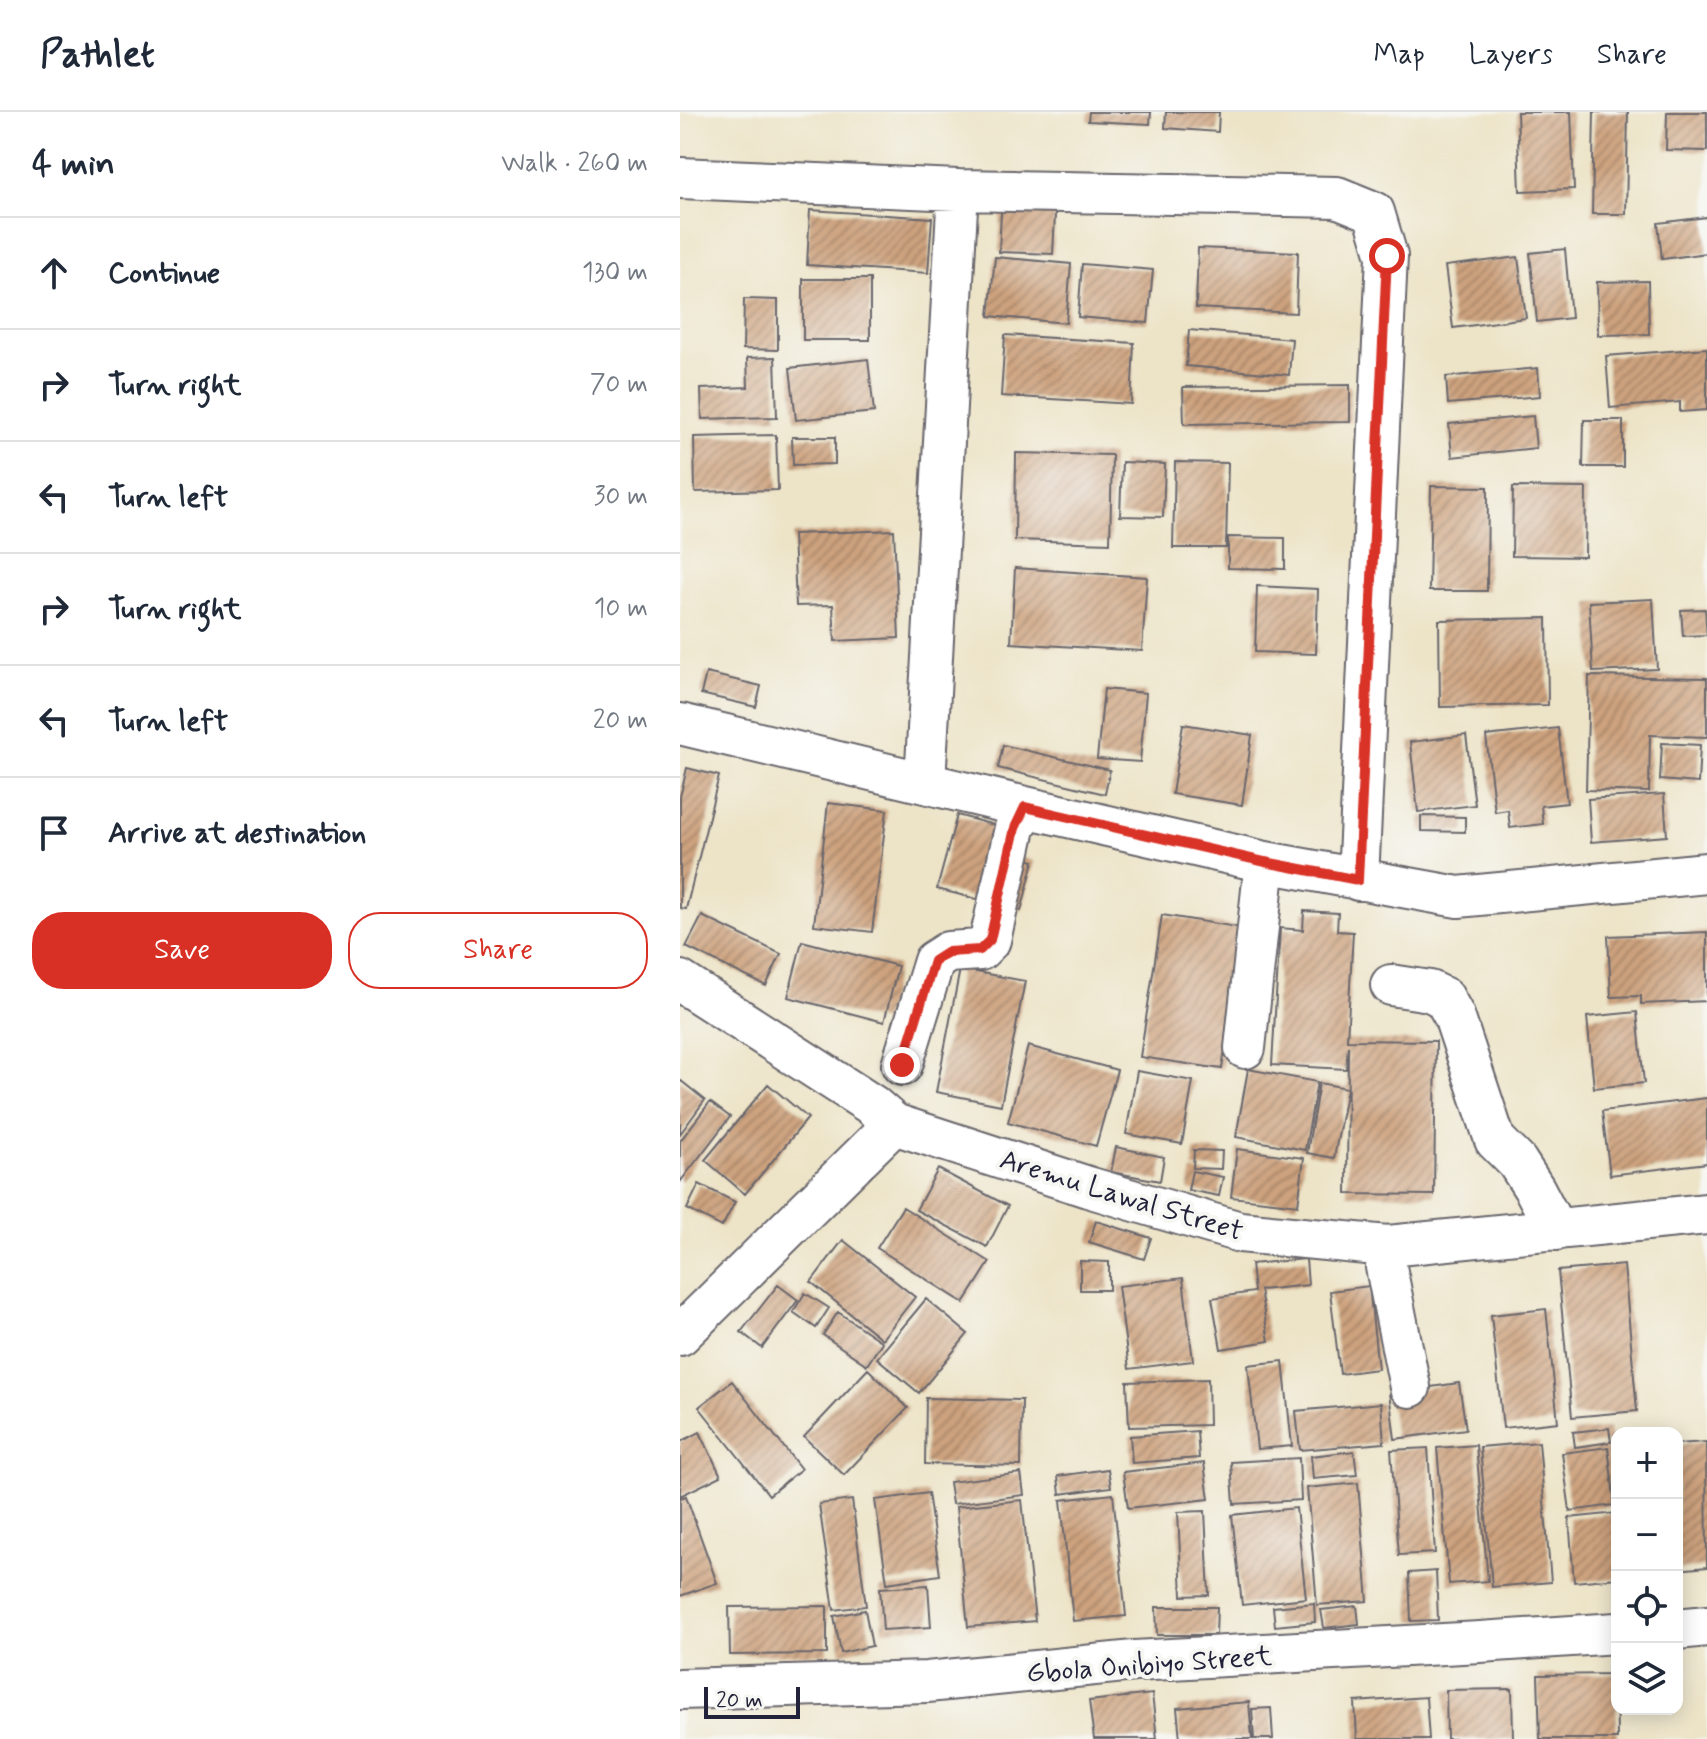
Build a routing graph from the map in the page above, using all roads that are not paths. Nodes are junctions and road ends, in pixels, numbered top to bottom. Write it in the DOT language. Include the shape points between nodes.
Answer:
graph roads {
  1 [pos="680,178"];
  2 [pos="958,190"];
  3 [pos="680,724"];
  4 [pos="925,783"];
  5 [pos="1025,807"];
  6 [pos="1265,862"];
  7 [pos="1707,873"];
  8 [pos="1358,880"];
  9 [pos="680,981"];
  10 [pos="1391,985"];
  11 [pos="1245,1048"];
  12 [pos="902,1065"];
  13 [pos="894,1124"];
  14 [pos="1707,1214"];
  15 [pos="1556,1230"];
  16 [pos="1388,1246"];
  17 [pos="680,1335"];
  18 [pos="1410,1387"];
  19 [pos="1707,1626"];
  20 [pos="1683,1628"];
  21 [pos="1611,1633"];
  22 [pos="680,1689"];
  1 -- 2 [label="street"];
  2 -- 4 [label="street"];
  2 -- 8 [label="street" via="1337,197 1374,212 1387,256"];
  3 -- 4 [label="street"];
  4 -- 5 [label="street"];
  5 -- 6 [label="street"];
  5 -- 12 [label="street" via="1015,828 990,940 980,950 948,952 934,961"];
  6 -- 8 [label="street"];
  6 -- 11 [label="street"];
  7 -- 8 [label="street" via="1458,897"];
  9 -- 13 [label="street, Aremu Lawal Street"];
  10 -- 15 [label="street" via="1444,998 1495,1140 1517,1162"];
  13 -- 16 [label="street, Aremu Lawal Street" via="1240,1232"];
  13 -- 17 [label="street"];
  14 -- 15 [label="street, Aremu Lawal Street"];
  15 -- 16 [label="street, Aremu Lawal Street"];
  16 -- 18 [label="street" via="1386,1267"];
  19 -- 20 [label="street"];
  21 -- 22 [label="street, Gbola Onibiyo Street" via="1134,1661 927,1682"];
}
